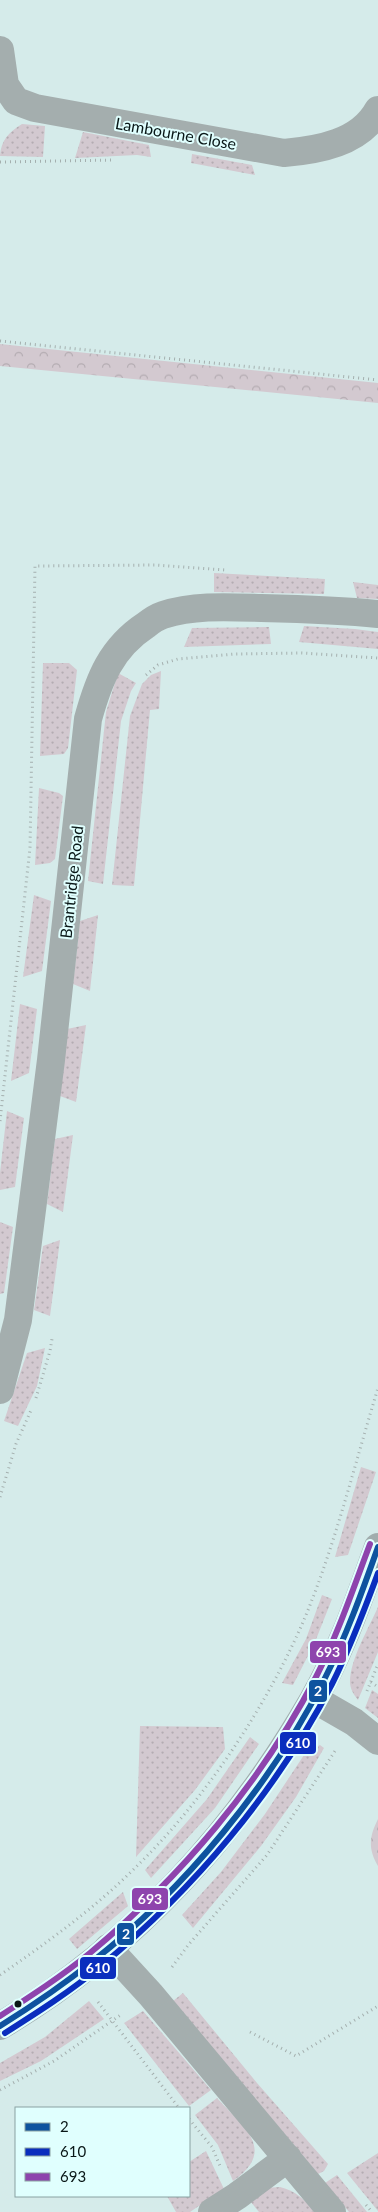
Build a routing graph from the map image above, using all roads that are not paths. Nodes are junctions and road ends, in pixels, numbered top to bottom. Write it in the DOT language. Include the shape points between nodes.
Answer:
graph roads {
  1 [pos="0,50"];
  2 [pos="378,110"];
  3 [pos="378,614"];
  4 [pos="0,1390"];
  5 [pos="378,1547"];
  6 [pos="314,1699"];
  7 [pos="378,1741"];
  8 [pos="108,1948"];
  9 [pos="0,2026"];
  10 [pos="288,2158"];
  11 [pos="212,2212"];
  12 [pos="332,2212"];
  1 -- 2 [label="street, Lambourne Close" via="5,85 16,101 29,106 284,153 324,148 355,135"];
  3 -- 4 [label="street, Brantridge Road" via="216,607 161,615 134,632 111,659 97,686 88,718 51,1060 18,1320"];
  5 -- 6 [label="street" via="353,1618"];
  6 -- 7 [label="street" via="354,1722"];
  6 -- 8 [label="street" via="269,1771 218,1839 165,1898"];
  8 -- 9 [label="street" via="34,2006"];
  8 -- 10 [label="street"];
  10 -- 11 [label="street"];
  10 -- 12 [label="street"];
}
